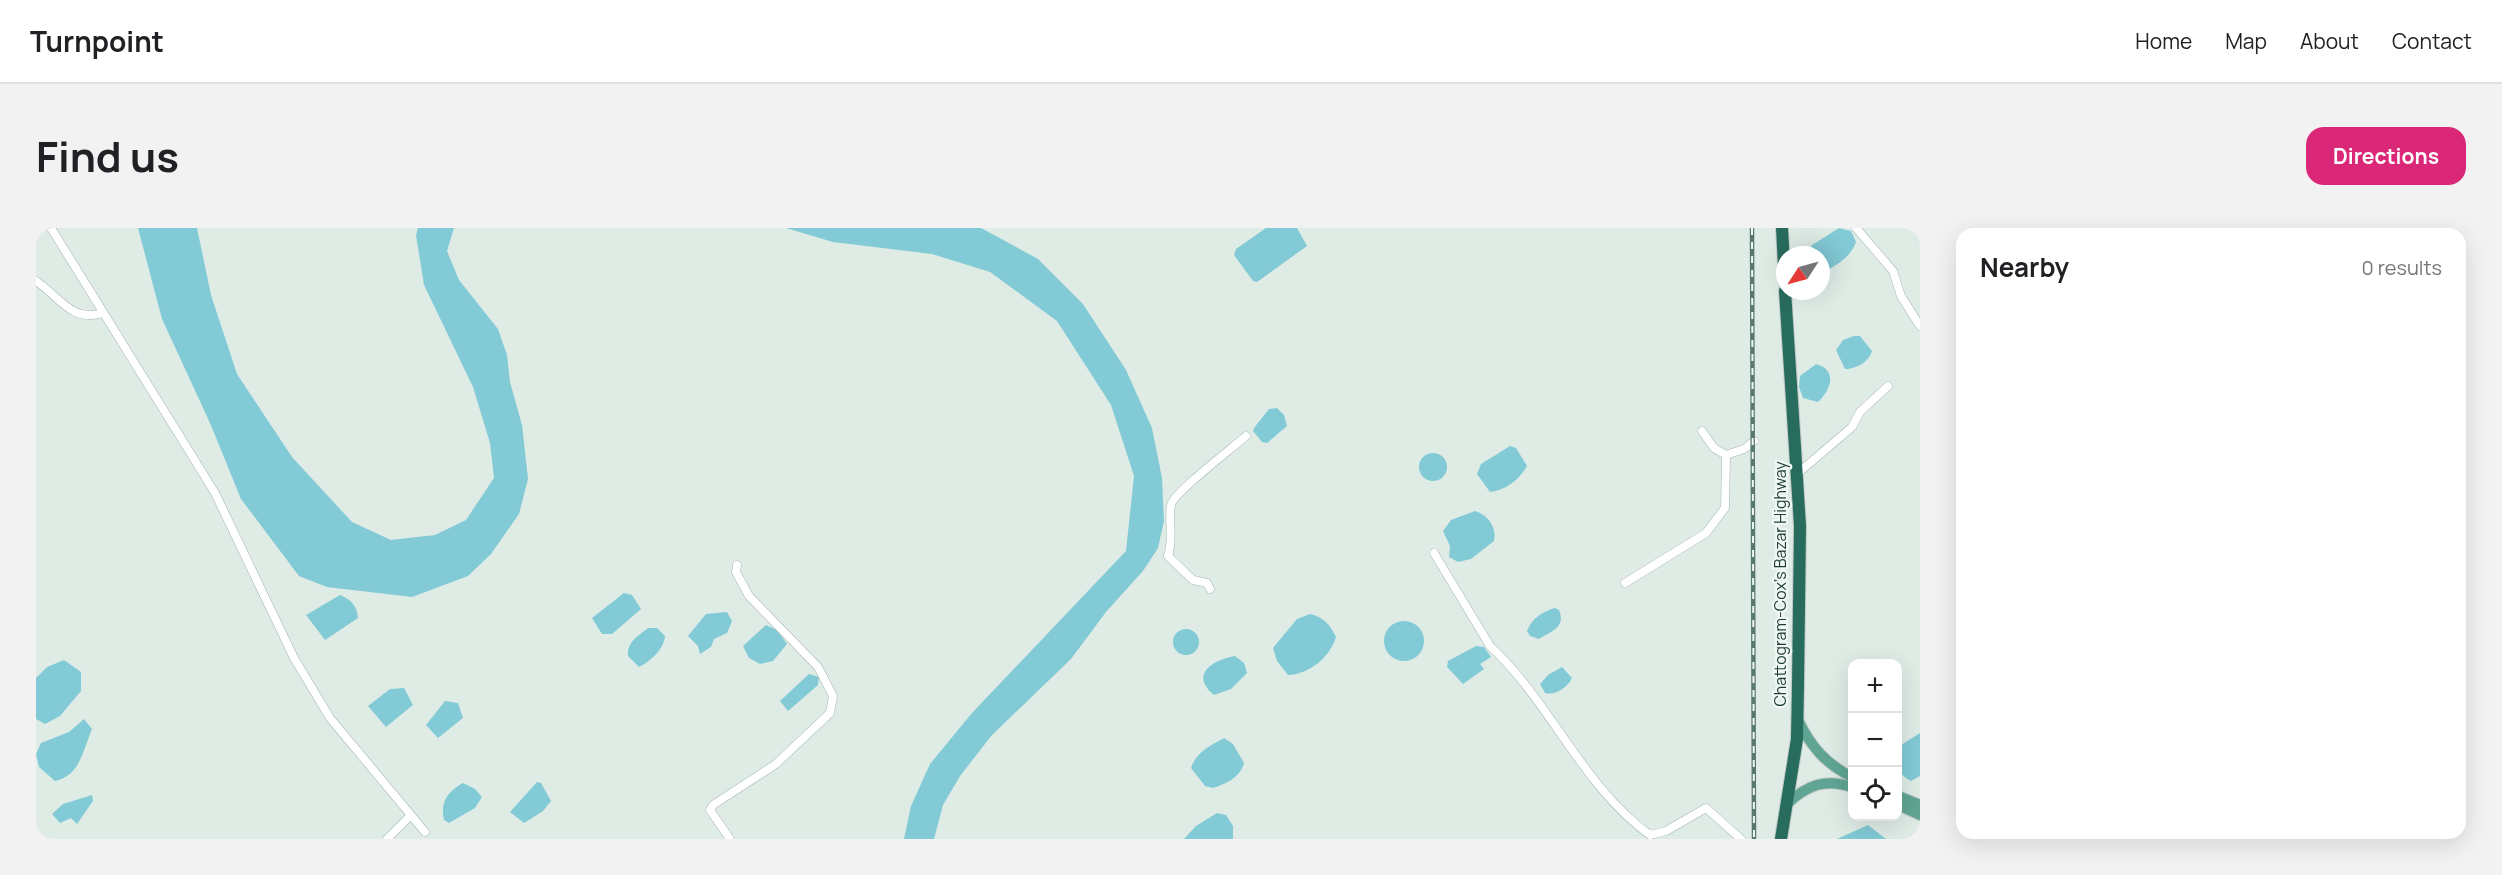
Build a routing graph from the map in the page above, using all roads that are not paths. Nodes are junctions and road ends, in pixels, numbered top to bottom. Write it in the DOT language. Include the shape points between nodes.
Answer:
graph roads {
  1 [pos="51,228"];
  2 [pos="1782,228"];
  3 [pos="1856,228"];
  4 [pos="1783,246"];
  5 [pos="36,281"];
  6 [pos="1786,300"];
  7 [pos="102,313"];
  8 [pos="1920,326"];
  9 [pos="1888,386"];
  10 [pos="1702,431"];
  11 [pos="1246,436"];
  12 [pos="1754,441"];
  13 [pos="1726,455"];
  14 [pos="1797,474"];
  15 [pos="1434,553"];
  16 [pos="737,565"];
  17 [pos="1625,584"];
  18 [pos="1210,589"];
  19 [pos="1798,720"];
  20 [pos="1848,774"];
  21 [pos="1848,785"];
  22 [pos="1902,798"];
  23 [pos="1787,804"];
  24 [pos="1920,805"];
  25 [pos="1902,807"];
  26 [pos="411,815"];
  27 [pos="1920,815"];
  28 [pos="425,832"];
  29 [pos="387,839"];
  30 [pos="730,839"];
  31 [pos="1740,839"];
  32 [pos="1781,839"];
  1 -- 7 [label="street"];
  2 -- 4 [label="highway"];
  3 -- 8 [label="street" via="1893,271 1901,296"];
  5 -- 7 [label="street" via="66,308 89,317"];
  6 -- 14 [label="highway, Chattogram-Cox's Bazar Highway"];
  7 -- 26 [label="street" via="215,493 294,658 330,718"];
  9 -- 14 [label="street" via="1860,411 1852,427"];
  10 -- 13 [label="street" via="1714,448"];
  11 -- 18 [label="street" via="1170,506 1173,535 1168,556 1193,580 1207,583"];
  12 -- 13 [label="street"];
  13 -- 17 [label="street" via="1725,508 1706,533"];
  14 -- 19 [label="highway, Chattogram-Cox's Bazar Highway"];
  15 -- 31 [label="street" via="1490,646 1528,684 1575,754 1628,819 1650,835 1666,831 1706,808"];
  16 -- 30 [label="street" via="736,572 749,596 818,667 833,696 830,713 776,764 713,805 710,810"];
  19 -- 20 [label="main road" via="1824,759"];
  19 -- 23 [label="highway, Chattogram-Cox's Bazar Highway"];
  21 -- 23 [label="main road" via="1837,781 1816,784 1802,790"];
  22 -- 24 [label="main road"];
  23 -- 32 [label="highway, Chattogram-Cox's Bazar Highway"];
  25 -- 27 [label="main road"];
  26 -- 28 [label="street"];
  26 -- 29 [label="street"];
}
